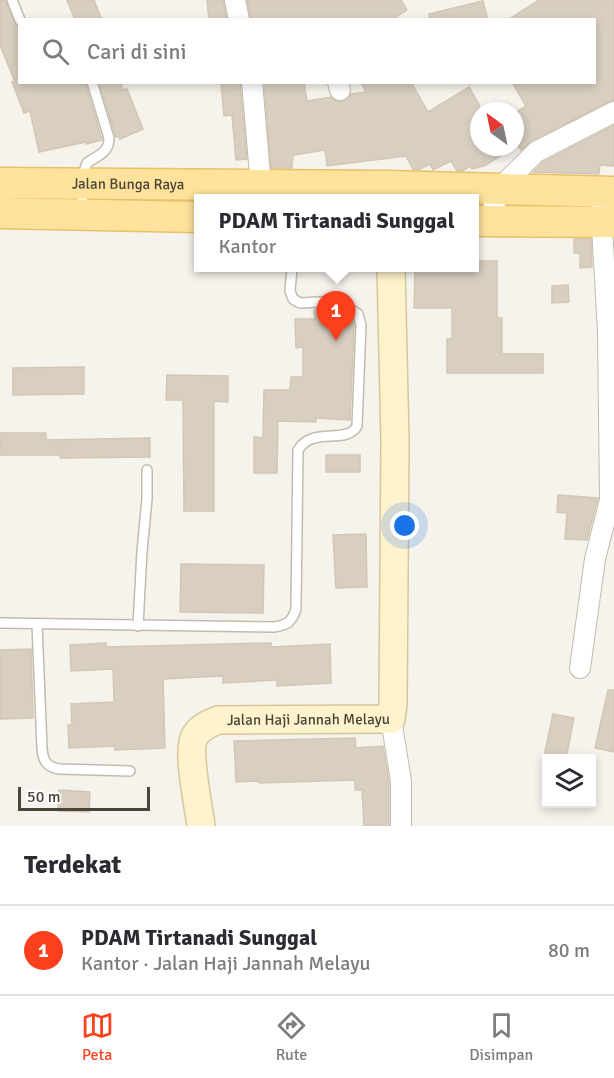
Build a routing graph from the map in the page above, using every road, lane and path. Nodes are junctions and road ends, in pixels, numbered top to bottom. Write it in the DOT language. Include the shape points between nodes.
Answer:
graph roads {
  1 [pos="12,0"];
  2 [pos="235,0"];
  3 [pos="19,18"];
  4 [pos="239,18"];
  5 [pos="93,84"];
  6 [pos="255,84"];
  7 [pos="614,112"];
  8 [pos="0,183"];
  9 [pos="83,183"];
  10 [pos="261,186"];
  11 [pos="500,188"];
  12 [pos="388,192"];
  13 [pos="607,192"];
  14 [pos="296,193"];
  15 [pos="0,213"];
  16 [pos="82,214"];
  17 [pos="194,217"];
  18 [pos="482,221"];
  19 [pos="607,222"];
  20 [pos="291,272"];
  21 [pos="391,272"];
  22 [pos="147,470"];
  23 [pos="612,500"];
  24 [pos="0,623"];
  25 [pos="37,624"];
  26 [pos="138,626"];
  27 [pos="580,668"];
  28 [pos="391,718"];
  29 [pos="130,771"];
  30 [pos="201,826"];
  31 [pos="401,826"];
  1 -- 3 [label="lane"];
  2 -- 4 [label="street"];
  5 -- 9 [label="lane" via="109,145 107,151 87,163"];
  6 -- 10 [label="street"];
  7 -- 11 [label="street" via="536,152"];
  8 -- 9 [label="main road, Jalan Bunga Raya"];
  9 -- 10 [label="main road, Jalan Bunga Raya"];
  9 -- 16 [label="lane"];
  10 -- 14 [label="main road, Jalan Bunga Raya"];
  11 -- 12 [label="main road, Jalan Bunga Raya"];
  11 -- 13 [label="main road, Jalan Bunga Raya"];
  11 -- 18 [label="street"];
  12 -- 14 [label="main road, Jalan Bunga Raya"];
  13 -- 19 [label="street"];
  15 -- 16 [label="main road, Jalan Bunga Raya"];
  16 -- 17 [label="main road, Jalan Bunga Raya"];
  18 -- 19 [label="main road"];
  19 -- 23 [label="street"];
  20 -- 26 [label="lane" via="293,299 300,303 338,301 358,314 361,325 355,430 310,438 298,450 294,615 290,622 274,627"];
  21 -- 28 [label="main road, Jalan Haji Jannah Melayu" via="395,441"];
  22 -- 26 [label="lane"];
  23 -- 27 [label="street" via="595,560"];
  24 -- 25 [label="lane"];
  25 -- 26 [label="lane"];
  25 -- 29 [label="lane" via="46,764 60,769"];
  28 -- 30 [label="main road, Jalan Haji Jannah Melayu" via="218,720 207,725 193,738 191,752"];
  28 -- 31 [label="street" via="401,781"];
}
